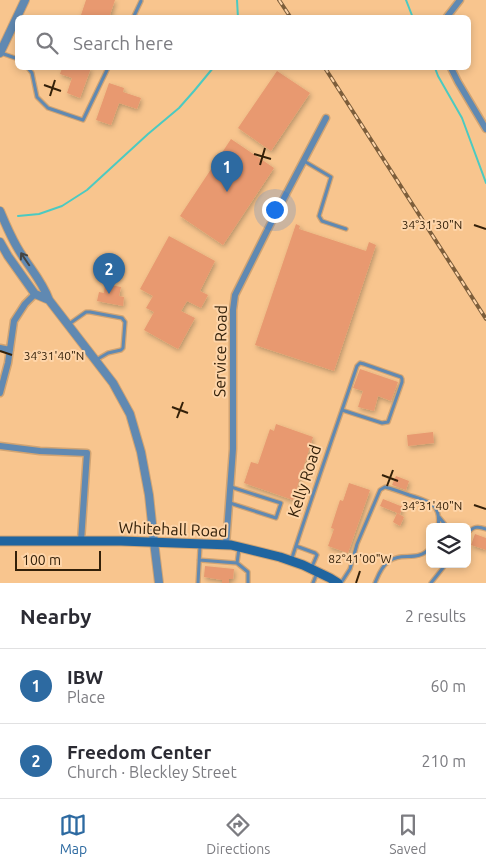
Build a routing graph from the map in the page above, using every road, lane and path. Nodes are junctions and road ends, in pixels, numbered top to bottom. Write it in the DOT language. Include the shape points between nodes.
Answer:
graph roads {
  1 [pos="25,0"];
  2 [pos="460,0"];
  3 [pos="141,1"];
  4 [pos="18,15"];
  5 [pos="134,15"];
  6 [pos="448,15"];
  7 [pos="15,21"];
  8 [pos="0,53"];
  9 [pos="15,58"];
  10 [pos="29,70"];
  11 [pos="107,70"];
  12 [pos="452,70"];
  13 [pos="326,118"];
  14 [pos="486,130"];
  15 [pos="303,161"];
  16 [pos="0,211"];
  17 [pos="346,229"];
  18 [pos="0,242"];
  19 [pos="35,294"];
  20 [pos="50,300"];
  21 [pos="68,324"];
  22 [pos="0,348"];
  23 [pos="10,350"];
  24 [pos="96,360"];
  25 [pos="0,393"];
  26 [pos="342,410"];
  27 [pos="0,446"];
  28 [pos="231,487"];
  29 [pos="230,503"];
  30 [pos="438,516"];
  31 [pos="438,523"];
  32 [pos="444,523"];
  33 [pos="471,529"];
  34 [pos="486,529"];
  35 [pos="0,541"];
  36 [pos="81,541"];
  37 [pos="154,542"];
  38 [pos="201,543"];
  39 [pos="226,545"];
  40 [pos="296,546"];
  41 [pos="239,547"];
  42 [pos="426,552"];
  43 [pos="200,560"];
  44 [pos="291,561"];
  45 [pos="237,564"];
  46 [pos="443,568"];
  47 [pos="314,571"];
  48 [pos="159,583"];
  49 [pos="198,583"];
  50 [pos="248,583"];
  51 [pos="313,583"];
  52 [pos="340,583"];
  53 [pos="375,583"];
  54 [pos="432,583"];
  1 -- 4 [label="street"];
  2 -- 6 [label="street"];
  3 -- 5 [label="lane"];
  7 -- 8 [label="street"];
  8 -- 9 [label="lane"];
  10 -- 11 [label="lane" via="37,97 48,108 82,120"];
  12 -- 14 [label="street"];
  13 -- 15 [label="street, Service Road"];
  15 -- 17 [label="lane" via="331,177 319,216"];
  15 -- 28 [label="street, Service Road" via="235,296"];
  20 -- 16 [label="street, one-way" via="17,247"];
  18 -- 19 [label="street"];
  19 -- 20 [label="street"];
  19 -- 23 [label="street" via="14,321"];
  20 -- 21 [label="street"];
  21 -- 24 [label="street"];
  21 -- 24 [label="lane" via="86,312 124,320 123,348"];
  22 -- 23 [label="street"];
  23 -- 25 [label="street"];
  24 -- 37 [label="street" via="113,382 130,414 143,460"];
  26 -- 26 [label="lane, Kelly Road" via="360,363 401,377 402,382 385,424"];
  26 -- 40 [label="lane, Kelly Road"];
  27 -- 36 [label="street" via="87,453"];
  28 -- 29 [label="street, Service Road"];
  28 -- 29 [label="lane" via="281,503 276,518"];
  29 -- 39 [label="street, Service Road"];
  30 -- 31 [label="lane"];
  30 -- 32 [label="lane"];
  30 -- 52 [label="lane" via="434,505 426,500 385,487 380,490 356,544 350,569"];
  33 -- 34 [label="lane" via="479,526"];
  35 -- 36 [label="main road, Whitehall Road"];
  36 -- 37 [label="main road, Whitehall Road"];
  37 -- 38 [label="main road, Whitehall Road"];
  37 -- 48 [label="street"];
  38 -- 39 [label="main road, Whitehall Road"];
  38 -- 43 [label="lane"];
  39 -- 41 [label="main road, Whitehall Road"];
  40 -- 44 [label="lane, Kelly Road"];
  40 -- 47 [label="lane" via="317,555"];
  41 -- 44 [label="main road, Whitehall Road"];
  41 -- 45 [label="lane"];
  42 -- 53 [label="lane" via="388,562"];
  43 -- 45 [label="lane"];
  43 -- 49 [label="lane"];
  44 -- 47 [label="main road, Whitehall Road"];
  45 -- 50 [label="lane" via="248,572"];
  46 -- 54 [label="lane"];
  47 -- 51 [label="lane"];
  47 -- 52 [label="main road, Whitehall Road"];
}
